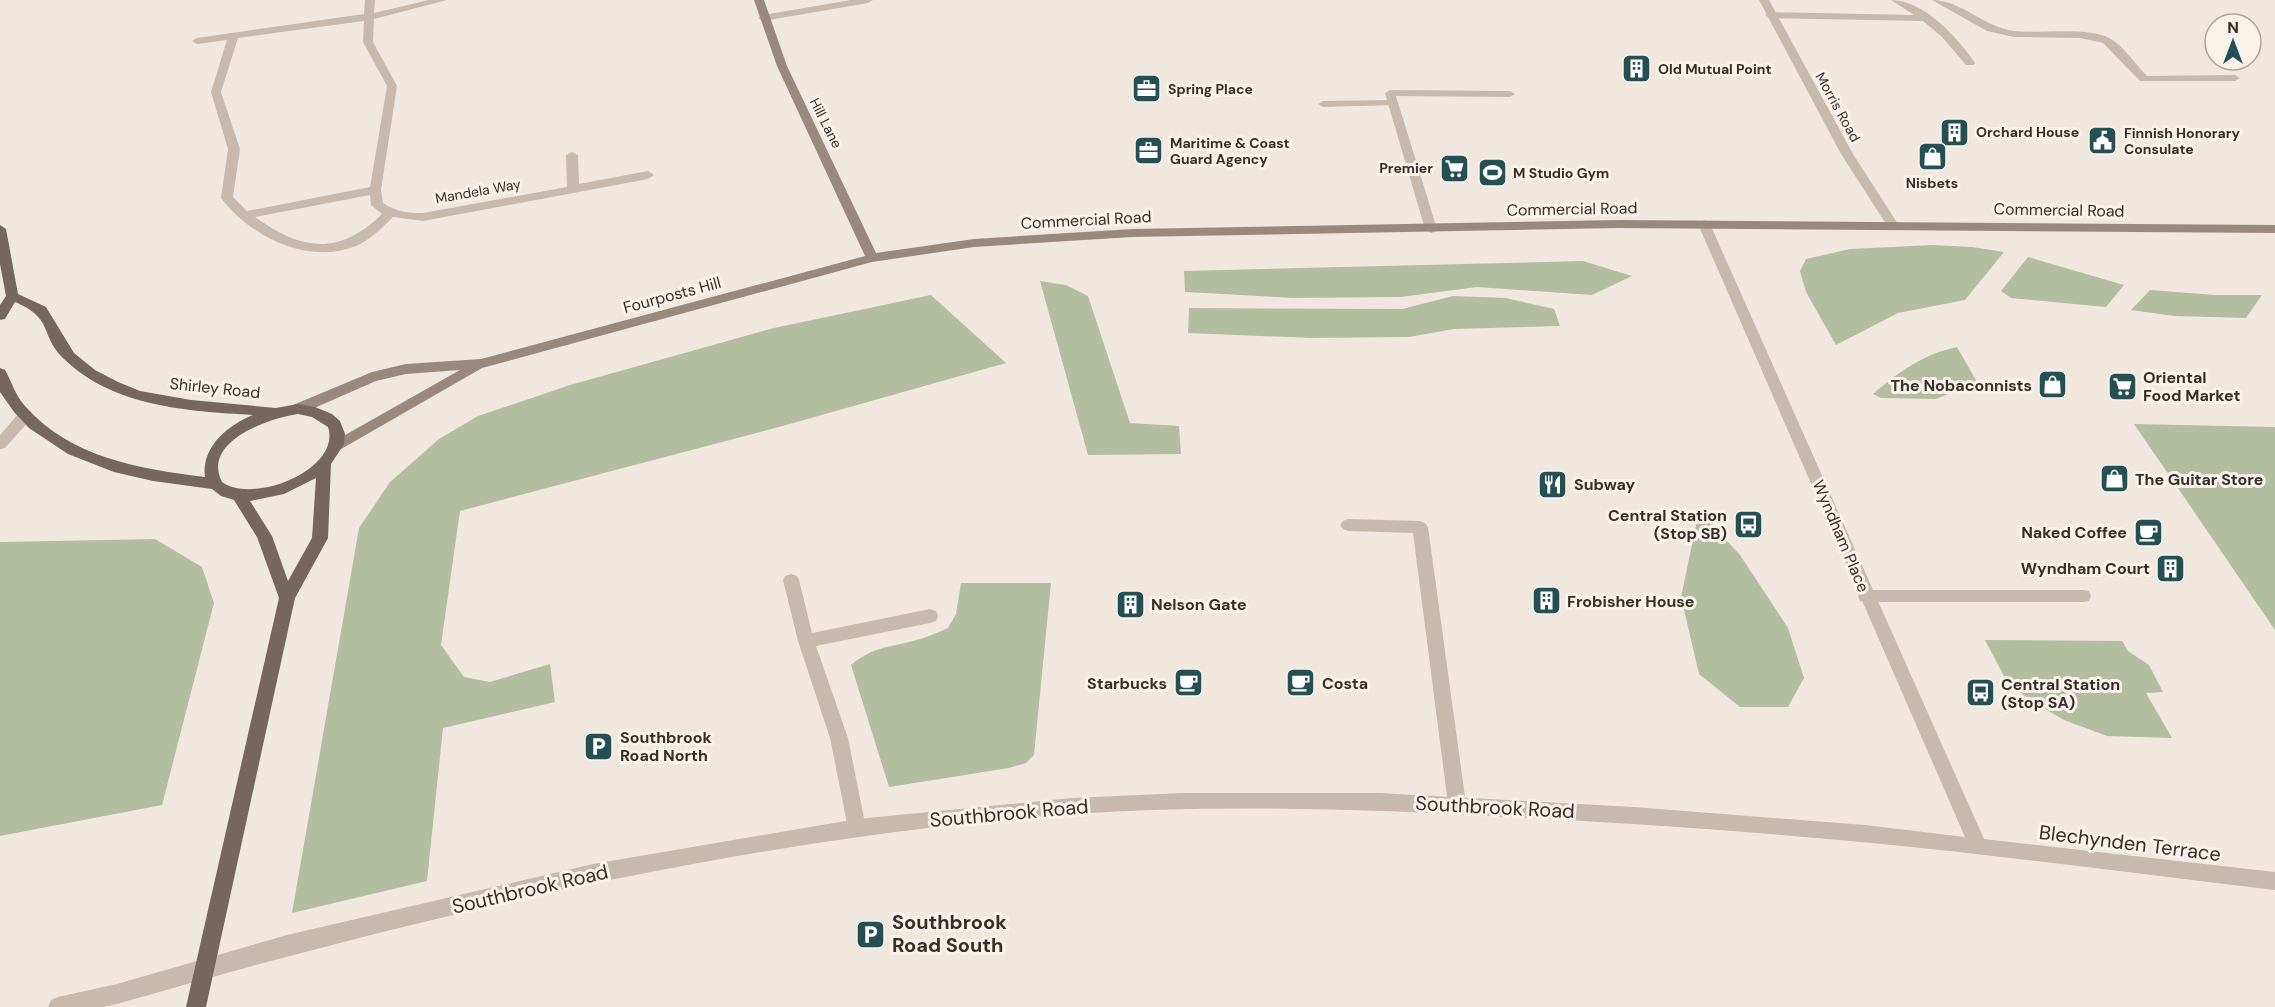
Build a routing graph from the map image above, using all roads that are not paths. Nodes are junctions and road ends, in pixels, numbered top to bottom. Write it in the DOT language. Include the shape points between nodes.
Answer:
graph roads {
  1 [pos="370,0"];
  2 [pos="442,0"];
  3 [pos="759,0"];
  4 [pos="868,0"];
  5 [pos="1764,0"];
  6 [pos="1896,0"];
  7 [pos="1937,0"];
  8 [pos="1770,15"];
  9 [pos="368,17"];
  10 [pos="764,18"];
  11 [pos="1929,18"];
  12 [pos="233,37"];
  13 [pos="197,41"];
  14 [pos="1970,63"];
  15 [pos="2235,78"];
  16 [pos="1510,94"];
  17 [pos="1392,103"];
  18 [pos="1323,104"];
  19 [pos="572,155"];
  20 [pos="648,175"];
  21 [pos="573,189"];
  22 [pos="375,190"];
  23 [pos="389,214"];
  24 [pos="242,216"];
  25 [pos="1704,224"];
  26 [pos="1892,224"];
  27 [pos="1431,229"];
  28 [pos="2275,229"];
  29 [pos="0,230"];
  30 [pos="872,258"];
  31 [pos="12,296"];
  32 [pos="0,316"];
  33 [pos="481,364"];
  34 [pos="0,373"];
  35 [pos="298,409"];
  36 [pos="277,412"];
  37 [pos="24,417"];
  38 [pos="0,444"];
  39 [pos="336,447"];
  40 [pos="324,464"];
  41 [pos="214,484"];
  42 [pos="239,496"];
  43 [pos="1348,525"];
  44 [pos="790,580"];
  45 [pos="1866,596"];
  46 [pos="2083,596"];
  47 [pos="287,598"];
  48 [pos="930,616"];
  49 [pos="806,641"];
  50 [pos="1457,804"];
  51 [pos="857,828"];
  52 [pos="1980,848"];
  53 [pos="2275,881"];
  54 [pos="58,1007"];
  55 [pos="196,1007"];
  1 -- 9 [label="street"];
  2 -- 9 [label="street"];
  3 -- 10 [label="street, Hill Lane"];
  4 -- 10 [label="street"];
  5 -- 8 [label="street, Morris Road"];
  6 -- 11 [label="street"];
  7 -- 15 [label="street" via="1991,29 2014,34 2080,35 2107,41 2144,79"];
  8 -- 11 [label="street"];
  8 -- 26 [label="street, Morris Road" via="1847,154"];
  9 -- 12 [label="street"];
  9 -- 22 [label="street" via="368,42 392,86"];
  10 -- 30 [label="street, Hill Lane" via="775,54 851,206"];
  11 -- 14 [label="street"];
  12 -- 13 [label="street"];
  12 -- 24 [label="street" via="216,92 234,149 227,198"];
  16 -- 17 [label="street" via="1390,93"];
  17 -- 18 [label="street"];
  17 -- 27 [label="street"];
  19 -- 21 [label="street"];
  20 -- 21 [label="street, Mandela Way"];
  21 -- 23 [label="street, Mandela Way" via="423,217"];
  22 -- 23 [label="street" via="376,205"];
  22 -- 24 [label="street"];
  23 -- 24 [label="street" via="360,239 326,248 302,246 270,234"];
  25 -- 26 [label="street, Commercial Road"];
  25 -- 27 [label="street, Commercial Road"];
  25 -- 45 [label="street, Wyndham Place"];
  26 -- 28 [label="street, Commercial Road"];
  27 -- 30 [label="street, Commercial Road" via="1053,237 945,246"];
  29 -- 31 [label="main road"];
  30 -- 33 [label="street, Fourposts Hill"];
  31 -- 32 [label="main road"];
  31 -- 36 [label="main road, Shirley Road" via="44,312 56,340 69,357 106,386 176,404"];
  33 -- 35 [label="street, Fourposts Hill" via="406,369 372,377"];
  33 -- 39 [label="street, Fourposts Hill"];
  34 -- 37 [label="main road" via="3,388"];
  35 -- 36 [label="main road"];
  35 -- 39 [label="main road" via="314,410 336,423"];
  36 -- 41 [label="main road" via="237,430 221,444 209,472"];
  37 -- 38 [label="street"];
  37 -- 41 [label="main road" via="94,460 132,472"];
  39 -- 40 [label="main road"];
  40 -- 42 [label="main road" via="310,476 275,492"];
  40 -- 47 [label="main road" via="320,538"];
  41 -- 42 [label="main road"];
  42 -- 47 [label="main road" via="264,537"];
  43 -- 50 [label="street" via="1420,527"];
  44 -- 49 [label="street"];
  45 -- 46 [label="street"];
  45 -- 52 [label="street, Wyndham Place"];
  47 -- 55 [label="main road"];
  48 -- 49 [label="street"];
  49 -- 51 [label="street" via="839,738"];
  50 -- 51 [label="street, Southbrook Road" via="1184,801 1028,809"];
  50 -- 52 [label="street, Southbrook Road" via="1818,830"];
  51 -- 54 [label="street, Southbrook Road" via="593,873 287,945"];
  52 -- 53 [label="street, Blechynden Terrace"];
}
